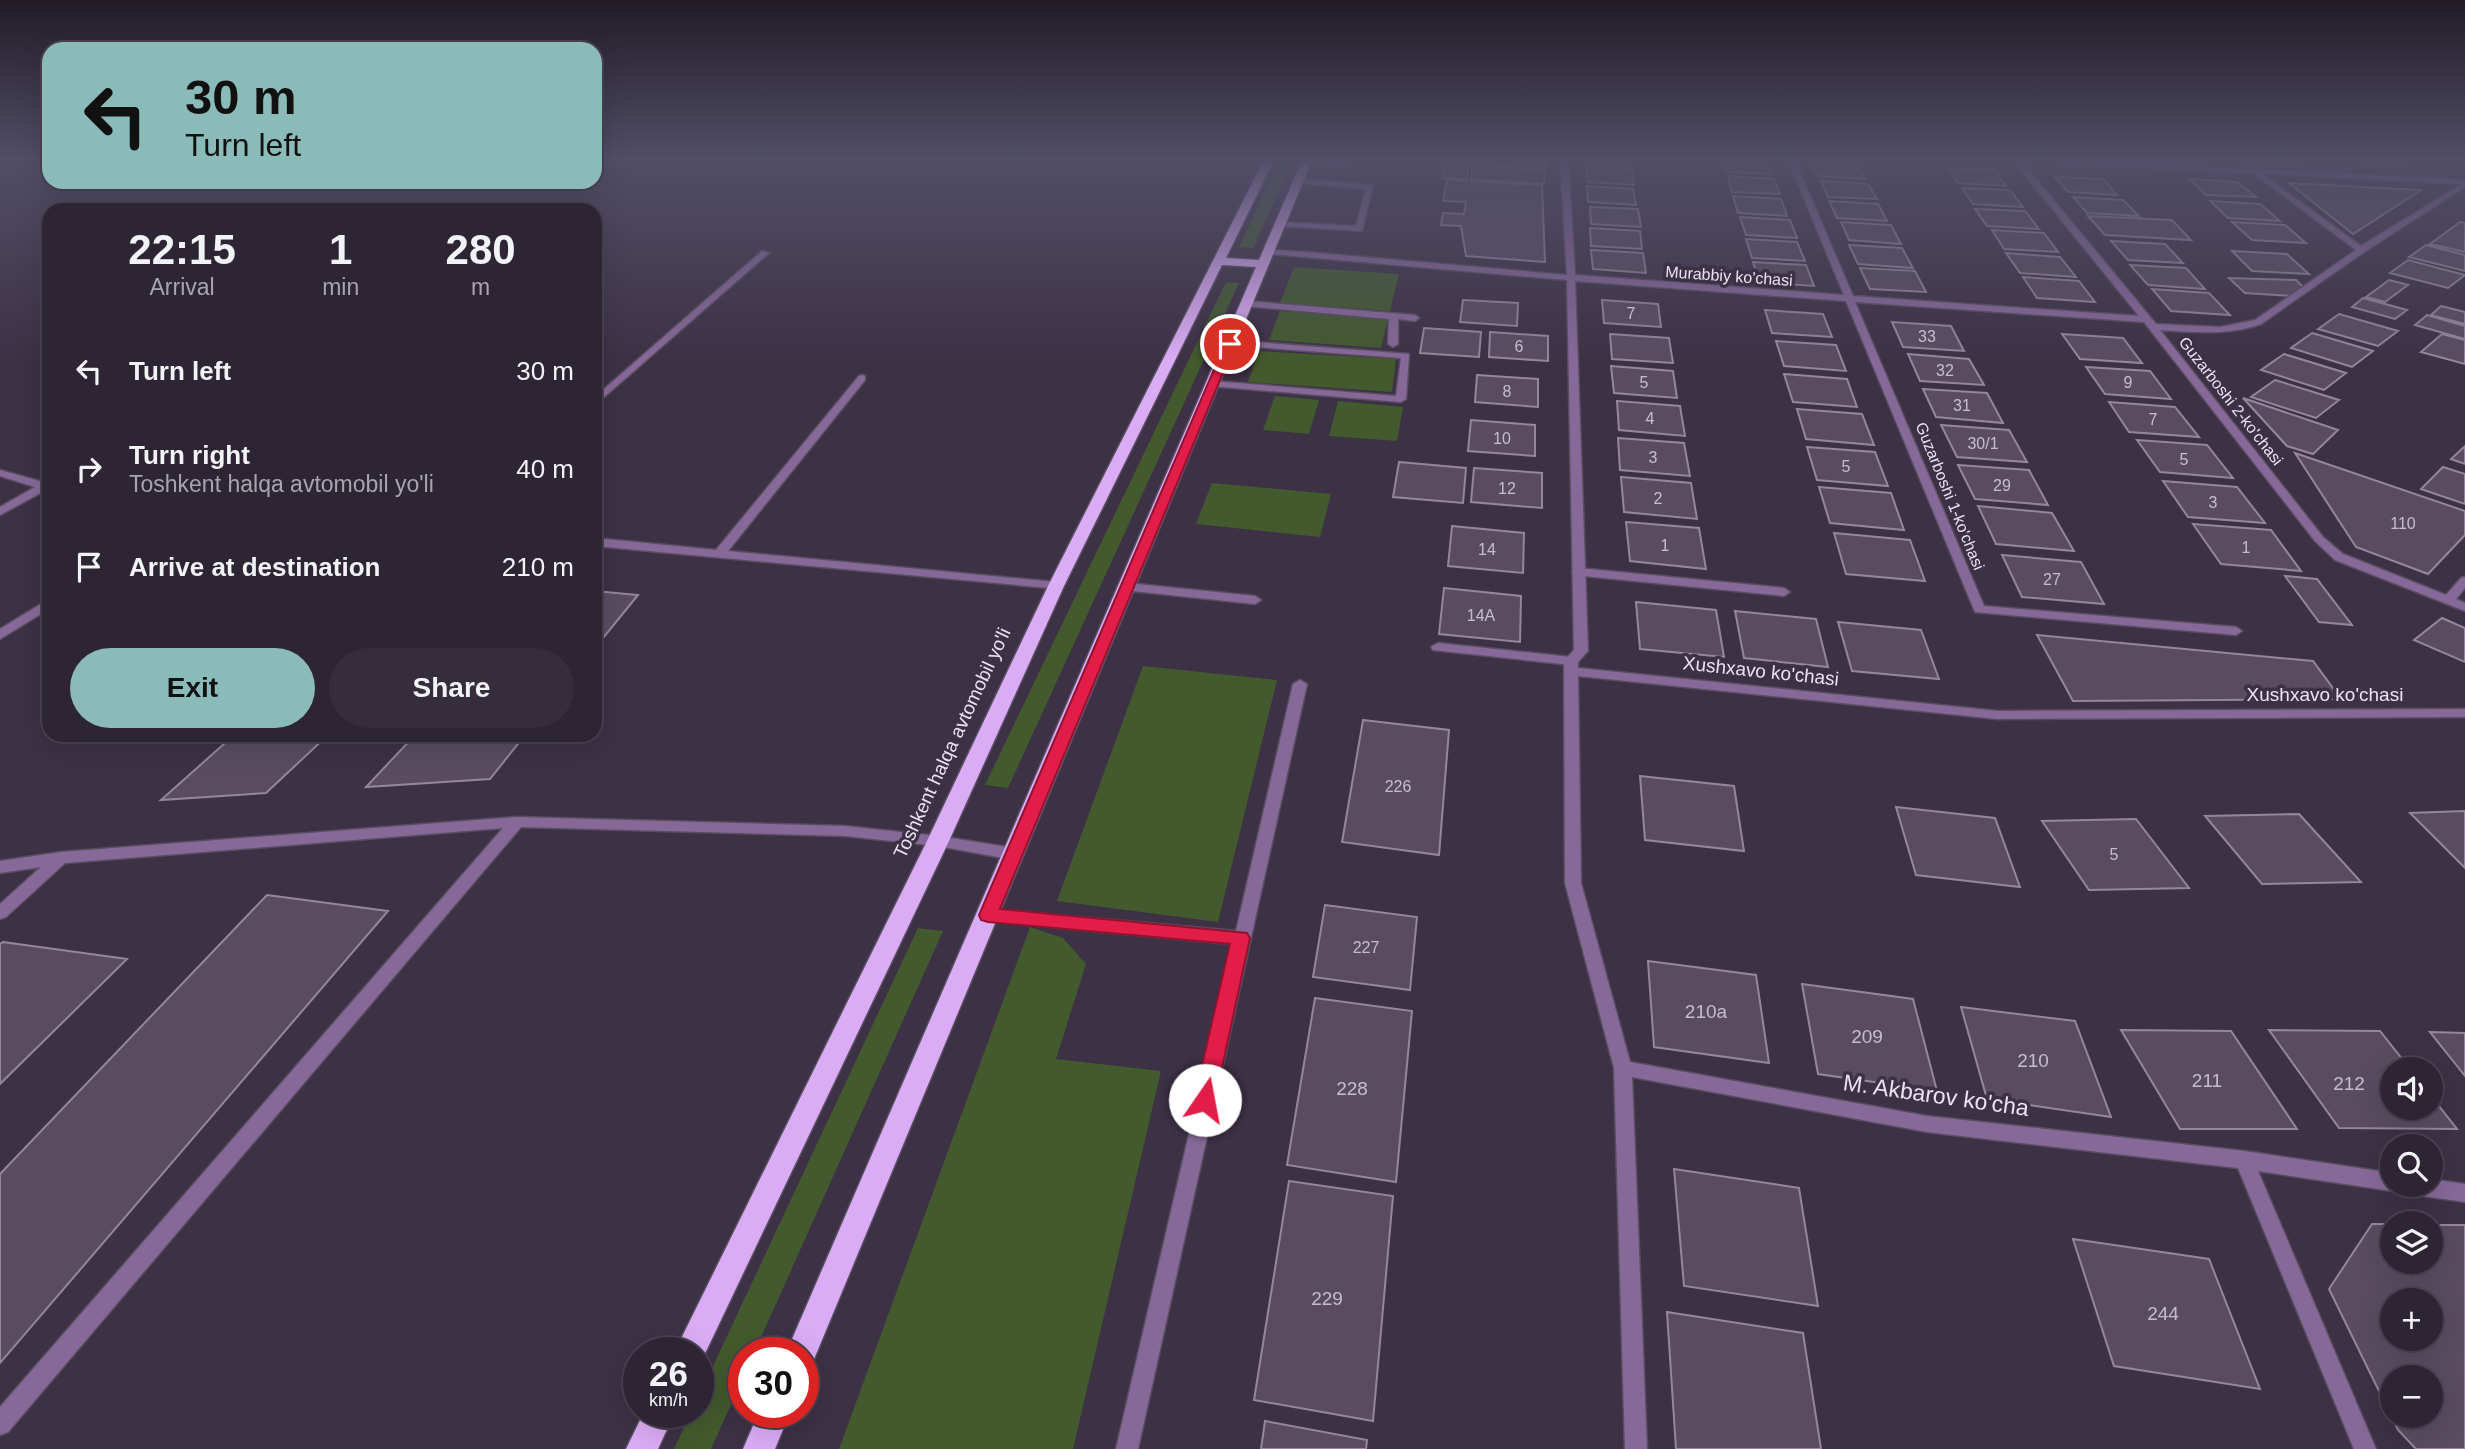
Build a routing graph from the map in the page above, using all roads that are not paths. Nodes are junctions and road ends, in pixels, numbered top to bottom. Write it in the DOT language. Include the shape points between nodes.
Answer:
graph roads {
  1 [pos="1237,226"];
  2 [pos="1279,226"];
  3 [pos="1306,226"];
  4 [pos="1360,226"];
  5 [pos="1568,226"];
  6 [pos="1820,226"];
  7 [pos="2070,226"];
  8 [pos="2327,226"];
  9 [pos="2399,226"];
  10 [pos="2361,250"];
  11 [pos="765,253"];
  12 [pos="1266,258"];
  13 [pos="1220,261"];
  14 [pos="1571,278"];
  15 [pos="1851,299"];
  16 [pos="1247,304"];
  17 [pos="1394,316"];
  18 [pos="1415,318"];
  19 [pos="2150,323"];
  20 [pos="1230,344"];
  21 [pos="1393,344"];
  22 [pos="862,378"];
  23 [pos="1213,384"];
  24 [pos="602,396"];
  25 [pos="0,473"];
  26 [pos="42,485"];
  27 [pos="42,489"];
  28 [pos="0,512"];
  29 [pos="602,543"];
  30 [pos="719,554"];
  31 [pos="1578,572"];
  32 [pos="2465,581"];
  33 [pos="1056,586"];
  34 [pos="1127,587"];
  35 [pos="1784,592"];
  36 [pos="1255,600"];
  37 [pos="2448,600"];
  38 [pos="2465,607"];
  39 [pos="42,608"];
  40 [pos="2236,631"];
  41 [pos="0,635"];
  42 [pos="1438,647"];
  43 [pos="1571,666"];
  44 [pos="1300,684"];
  45 [pos="2465,712"];
  46 [pos="517,822"];
  47 [pos="938,841"];
  48 [pos="1014,855"];
  49 [pos="61,859"];
  50 [pos="0,867"];
  51 [pos="0,913"];
  52 [pos="988,915"];
  53 [pos="1241,938"];
  54 [pos="1623,1068"];
  55 [pos="2244,1160"];
  56 [pos="2380,1180"];
  57 [pos="2443,1190"];
  58 [pos="2465,1193"];
  59 [pos="697,1337"];
  60 [pos="808,1337"];
  61 [pos="0,1424"];
  62 [pos="652,1428"];
  63 [pos="768,1428"];
  64 [pos="642,1449"];
  65 [pos="759,1449"];
  66 [pos="1127,1449"];
  67 [pos="1636,1449"];
  68 [pos="2365,1449"];
  1 -- 13 [label="highway, Toshkent halqa avtomobil yo'li"];
  2 -- 12 [label="highway"];
  3 -- 4 [label="street"];
  5 -- 14 [label="street"];
  6 -- 15 [label="street, Guzarboshi 1-ko'chasi"];
  7 -- 19 [label="street, Guzarboshi 2-ko'chasi"];
  8 -- 10 [label="street"];
  9 -- 10 [label="street, Murabbiy ko'chasi"];
  10 -- 19 [label="street, Murabbiy ko'chasi" via="2258,322 2242,328"];
  11 -- 24 [label="street"];
  12 -- 13 [label="highway"];
  12 -- 14 [label="street, Murabbiy ko'chasi" via="1395,260"];
  12 -- 16 [label="highway"];
  13 -- 33 [label="highway, Toshkent halqa avtomobil yo'li"];
  14 -- 15 [label="street, Murabbiy ko'chasi"];
  14 -- 31 [label="street"];
  15 -- 19 [label="street, Murabbiy ko'chasi"];
  15 -- 40 [label="street, Guzarboshi 1-ko'chasi" via="1979,609"];
  16 -- 17 [label="street"];
  16 -- 20 [label="highway"];
  17 -- 18 [label="street"];
  17 -- 21 [label="street"];
  19 -- 37 [label="street, Guzarboshi 2-ko'chasi" via="2319,539 2339,557"];
  20 -- 23 [label="highway"];
  20 -- 23 [label="street" via="1406,356 1401,399"];
  22 -- 30 [label="street"];
  23 -- 34 [label="highway"];
  25 -- 26 [label="street"];
  27 -- 28 [label="street"];
  29 -- 30 [label="street"];
  30 -- 33 [label="street"];
  31 -- 35 [label="street"];
  31 -- 43 [label="street" via="1581,652"];
  32 -- 37 [label="street"];
  33 -- 47 [label="highway, Toshkent halqa avtomobil yo'li"];
  34 -- 36 [label="street"];
  34 -- 48 [label="highway"];
  37 -- 38 [label="street, Guzarboshi 2-ko'chasi"];
  39 -- 41 [label="street"];
  42 -- 43 [label="street, Xushxavo ko'chasi"];
  43 -- 45 [label="street, Xushxavo ko'chasi" via="1998,715"];
  43 -- 54 [label="street" via="1573,883"];
  44 -- 53 [label="street"];
  46 -- 47 [label="street" via="845,831"];
  46 -- 49 [label="street"];
  46 -- 61 [label="street"];
  47 -- 48 [label="street"];
  47 -- 59 [label="highway, Toshkent halqa avtomobil yo'li"];
  48 -- 52 [label="highway"];
  49 -- 50 [label="street"];
  49 -- 51 [label="street"];
  52 -- 53 [label="street"];
  52 -- 60 [label="highway"];
  53 -- 66 [label="street"];
  54 -- 55 [label="street, M. Akbarov ko'cha" via="1927,1124"];
  54 -- 67 [label="street"];
  55 -- 56 [label="street, M. Akbarov ko'cha"];
  55 -- 68 [label="street"];
  57 -- 58 [label="street"];
  62 -- 64 [label="highway"];
  63 -- 65 [label="highway"];
}
